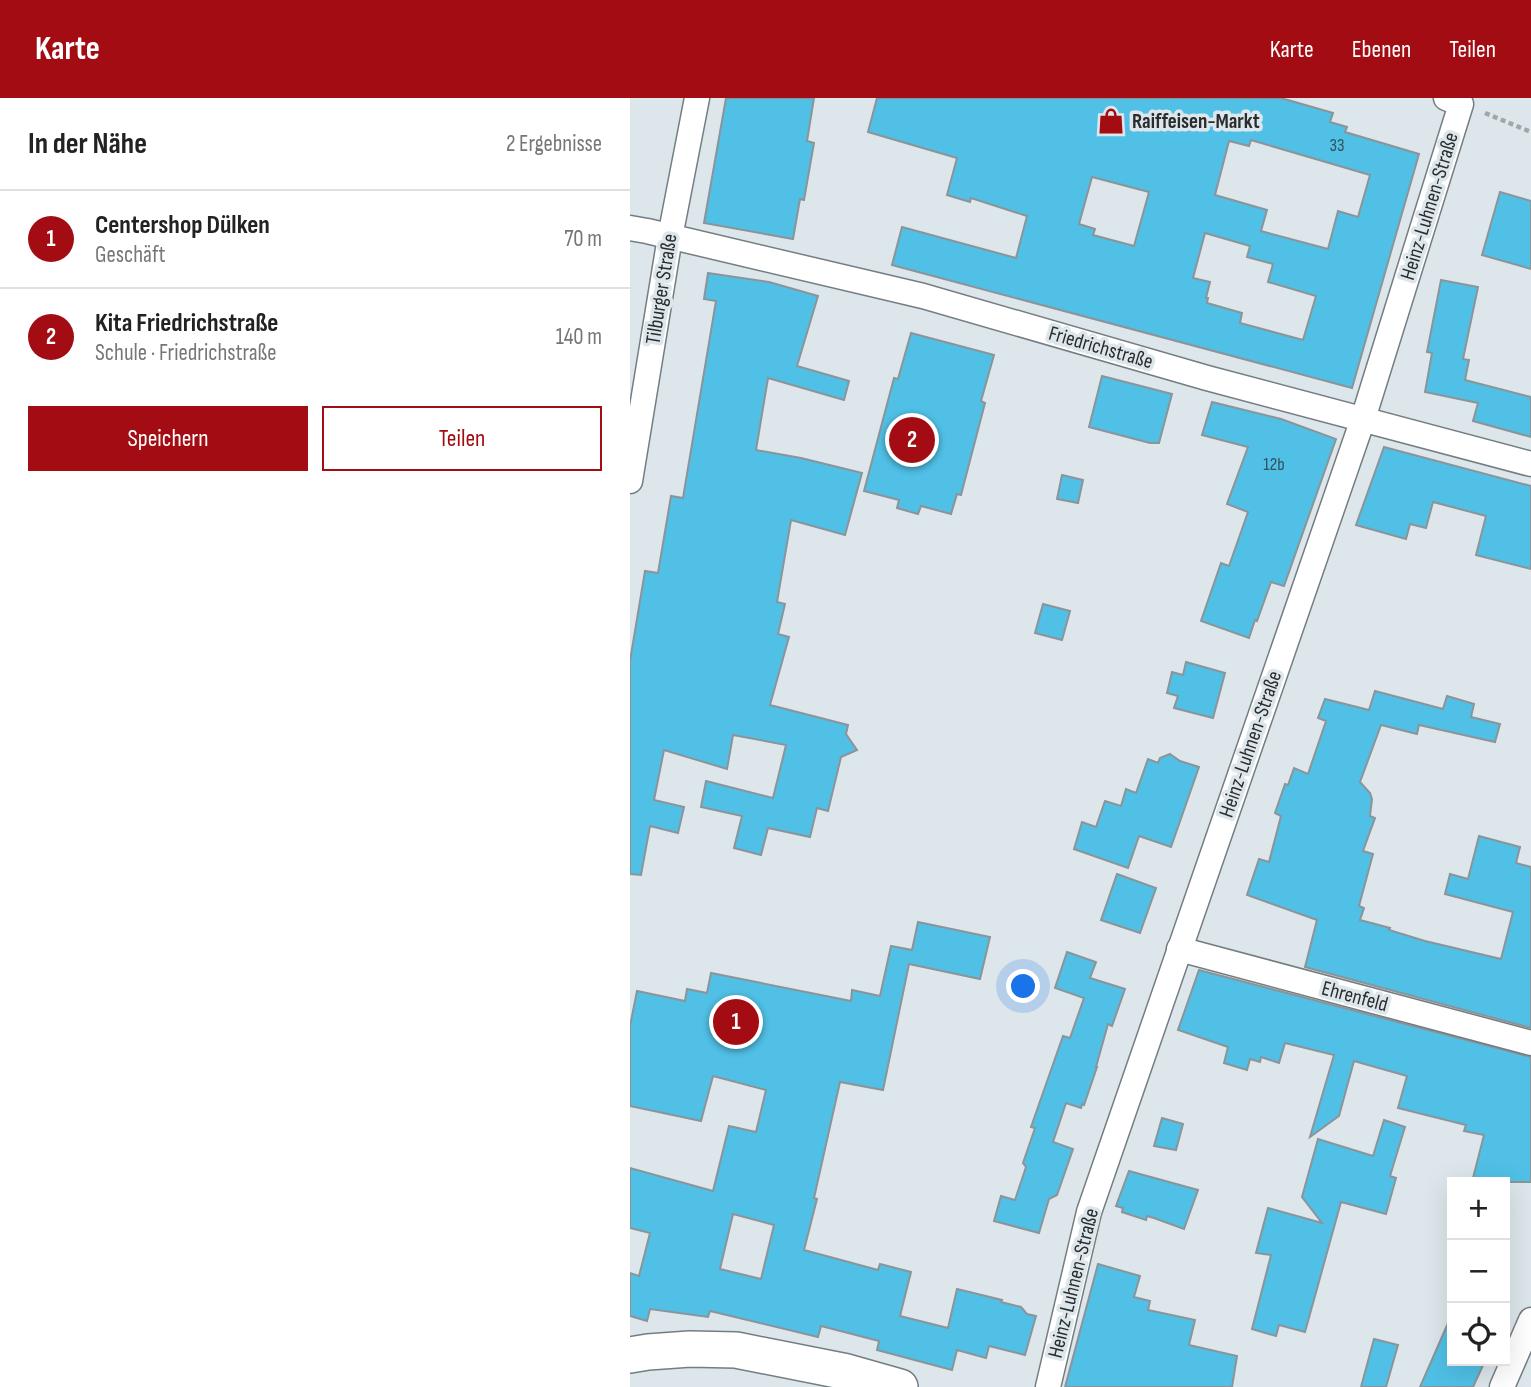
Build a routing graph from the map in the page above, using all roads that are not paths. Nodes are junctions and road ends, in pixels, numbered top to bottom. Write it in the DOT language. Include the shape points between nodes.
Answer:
graph roads {
  1 [pos="697,98"];
  2 [pos="1454,101"];
  3 [pos="630,228"];
  4 [pos="670,237"];
  5 [pos="1363,419"];
  6 [pos="1531,464"];
  7 [pos="630,481"];
  8 [pos="1179,949"];
  9 [pos="1531,1042"];
  10 [pos="1531,1320"];
  11 [pos="630,1355"];
  12 [pos="900,1387"];
  13 [pos="1048,1387"];
  14 [pos="1502,1387"];
  1 -- 4 [label="street, Tilburger Straße"];
  2 -- 5 [label="street, Heinz-Luhnen-Straße"];
  3 -- 4 [label="street, Friedrichstraße"];
  4 -- 5 [label="street, Friedrichstraße" via="923,296"];
  4 -- 7 [label="street, Tilburger Straße"];
  5 -- 6 [label="street, Friedrichstraße"];
  5 -- 8 [label="street, Heinz-Luhnen-Straße"];
  8 -- 9 [label="street, Ehrenfeld"];
  8 -- 13 [label="street, Heinz-Luhnen-Straße" via="1089,1212"];
  10 -- 14 [label="street"];
  11 -- 12 [label="main road" via="736,1350"];
}
